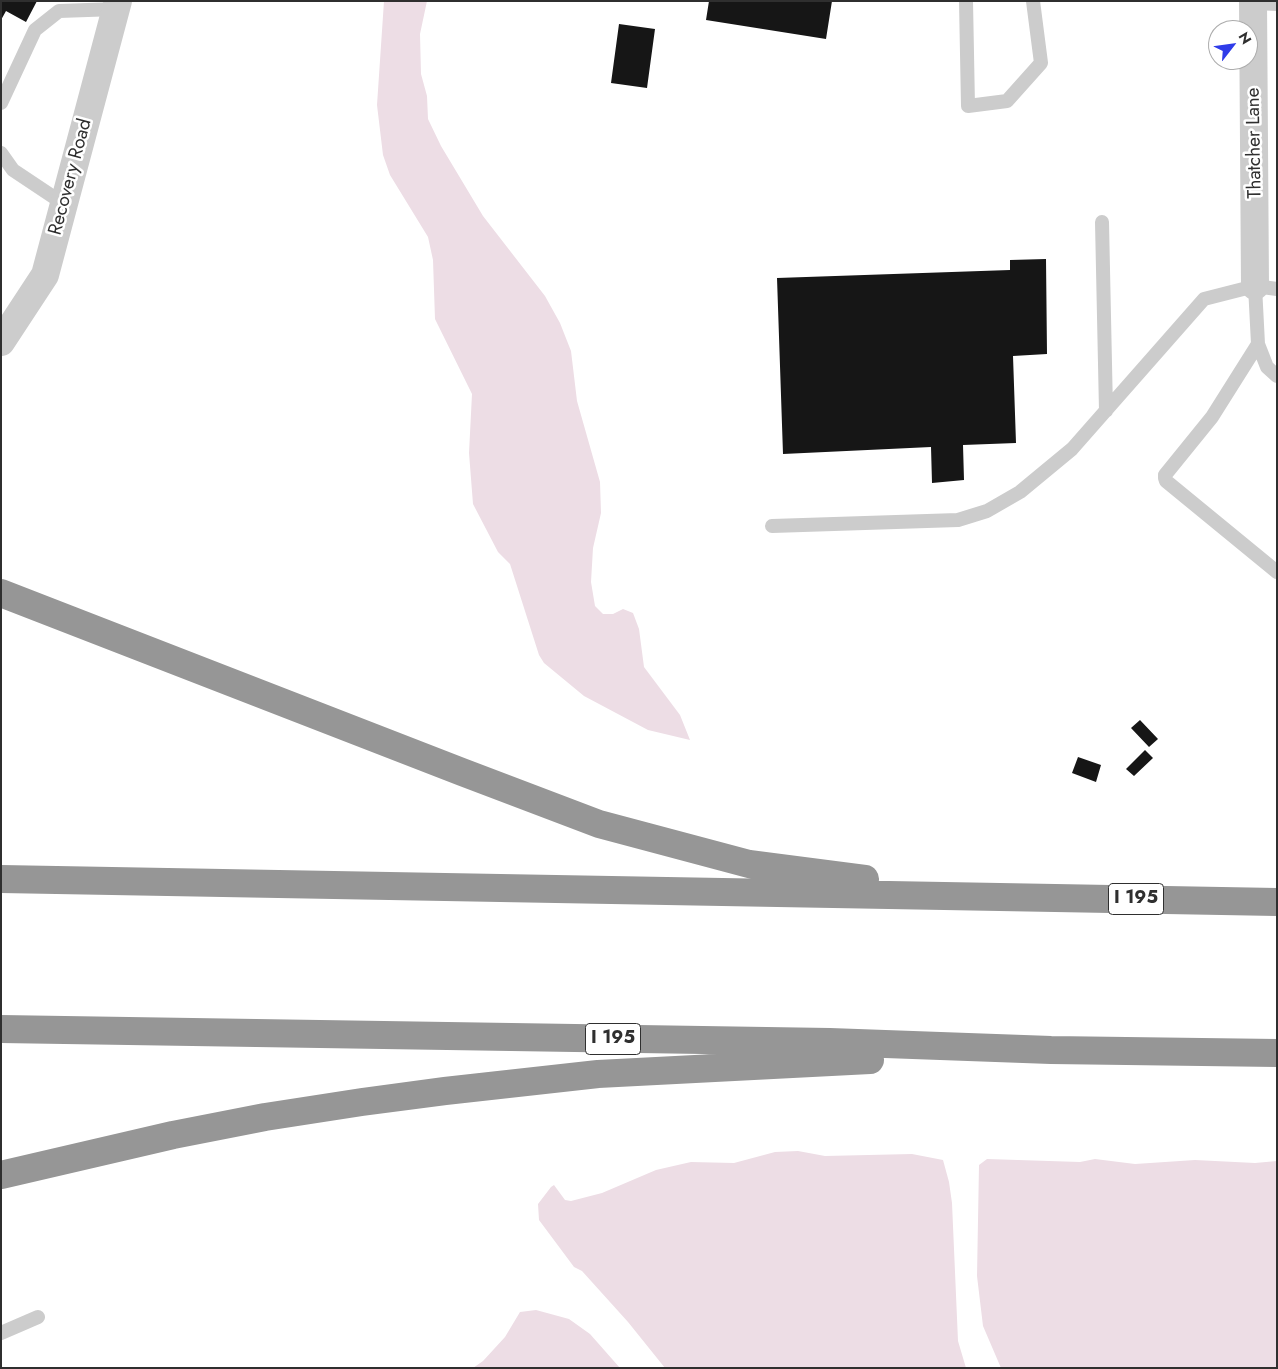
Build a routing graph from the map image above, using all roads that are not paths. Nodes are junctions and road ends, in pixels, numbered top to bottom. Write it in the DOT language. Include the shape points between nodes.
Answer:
graph roads {
  1 [pos="966,1"];
  2 [pos="1033,1"];
  3 [pos="1261,3"];
  4 [pos="117,5"];
  5 [pos="60,6"];
  6 [pos="1,103"];
  7 [pos="1,153"];
  8 [pos="64,204"];
  9 [pos="1102,222"];
  10 [pos="1266,287"];
  11 [pos="1,342"];
  12 [pos="1258,344"];
  13 [pos="1277,376"];
  14 [pos="1106,411"];
  15 [pos="772,526"];
  16 [pos="1277,572"];
  17 [pos="1,593"];
  18 [pos="1,879"];
  19 [pos="995,897"];
  20 [pos="1277,902"];
  21 [pos="1,1029"];
  22 [pos="1051,1050"];
  23 [pos="1277,1053"];
  24 [pos="1,1175"];
  25 [pos="38,1317"];
  26 [pos="1,1333"];
  1 -- 2 [label="lane" via="968,106 1007,101 1041,63"];
  3 -- 10 [label="street, Thatcher Lane"];
  4 -- 5 [label="lane"];
  4 -- 8 [label="street, Recovery Road"];
  5 -- 6 [label="lane" via="35,30"];
  7 -- 8 [label="lane" via="13,170"];
  8 -- 11 [label="street, Recovery Road" via="45,275"];
  9 -- 14 [label="lane"];
  10 -- 12 [label="lane"];
  10 -- 14 [label="lane" via="1204,299"];
  12 -- 13 [label="lane" via="1266,367"];
  12 -- 16 [label="lane" via="1212,417 1165,478"];
  14 -- 15 [label="lane" via="1072,449 1020,492 987,511 958,520"];
  17 -- 19 [label="highway" via="599,824 749,864"];
  18 -- 19 [label="highway, I 195"];
  19 -- 20 [label="highway, I 195"];
  21 -- 22 [label="highway, I 195" via="830,1042"];
  22 -- 23 [label="highway, I 195"];
  22 -- 24 [label="highway" via="598,1074 445,1092 265,1117"];
  25 -- 26 [label="lane"];
}
